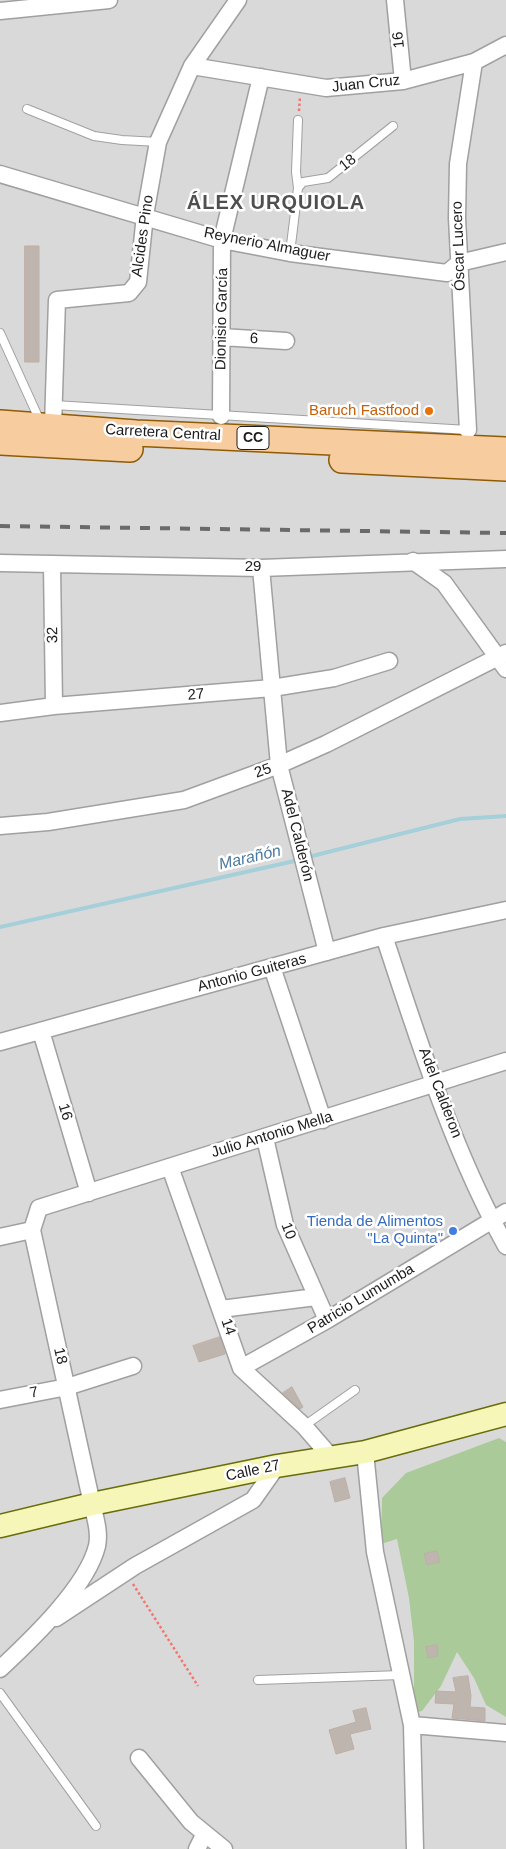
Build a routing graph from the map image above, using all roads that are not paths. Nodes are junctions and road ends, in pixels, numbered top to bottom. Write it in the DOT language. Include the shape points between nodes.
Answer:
graph roads {
  1 [pos="109,0"];
  2 [pos="237,0"];
  3 [pos="395,0"];
  4 [pos="0,11"];
  5 [pos="506,45"];
  6 [pos="474,62"];
  7 [pos="192,66"];
  8 [pos="261,77"];
  9 [pos="403,80"];
  10 [pos="27,109"];
  11 [pos="298,120"];
  12 [pos="393,126"];
  13 [pos="158,142"];
  14 [pos="0,174"];
  15 [pos="298,188"];
  16 [pos="145,215"];
  17 [pos="222,240"];
  18 [pos="506,252"];
  19 [pos="290,253"];
  20 [pos="459,262"];
  21 [pos="0,333"];
  22 [pos="222,337"];
  23 [pos="286,341"];
  24 [pos="221,416"];
  25 [pos="50,419"];
  26 [pos="0,423"];
  27 [pos="468,430"];
  28 [pos="0,442"];
  29 [pos="506,450"];
  30 [pos="506,468"];
  31 [pos="506,559"];
  32 [pos="413,561"];
  33 [pos="0,563"];
  34 [pos="52,565"];
  35 [pos="261,568"];
  36 [pos="504,660"];
  37 [pos="389,661"];
  38 [pos="272,688"];
  39 [pos="54,706"];
  40 [pos="0,713"];
  41 [pos="279,765"];
  42 [pos="0,826"];
  43 [pos="506,910"];
  44 [pos="384,936"];
  45 [pos="327,952"];
  46 [pos="272,967"];
  47 [pos="41,1031"];
  48 [pos="0,1042"];
  49 [pos="506,1061"];
  50 [pos="434,1084"];
  51 [pos="323,1120"];
  52 [pos="265,1138"];
  53 [pos="170,1168"];
  54 [pos="89,1193"];
  55 [pos="38,1208"];
  56 [pos="499,1216"];
  57 [pos="32,1230"];
  58 [pos="0,1237"];
  59 [pos="506,1246"];
  60 [pos="316,1297"];
  61 [pos="221,1309"];
  62 [pos="327,1320"];
  63 [pos="133,1366"];
  64 [pos="241,1368"];
  65 [pos="67,1387"];
  66 [pos="355,1390"];
  67 [pos="0,1400"];
  68 [pos="506,1414"];
  69 [pos="304,1426"];
  70 [pos="364,1452"];
  71 [pos="331,1457"];
  72 [pos="277,1466"];
  73 [pos="92,1504"];
  74 [pos="0,1526"];
  75 [pos="41,1627"];
  76 [pos="0,1669"];
  77 [pos="401,1675"];
  78 [pos="258,1680"];
  79 [pos="0,1693"];
  80 [pos="412,1725"];
  81 [pos="506,1733"];
  82 [pos="139,1758"];
  83 [pos="96,1826"];
  84 [pos="200,1842"];
  85 [pos="224,1849"];
  86 [pos="415,1849"];
  1 -- 4 [label="street"];
  2 -- 7 [label="street, Alcides Pino"];
  3 -- 9 [label="street, 16"];
  5 -- 6 [label="street, Juan Cruz"];
  6 -- 9 [label="street, Juan Cruz"];
  6 -- 20 [label="street, Óscar Lucero" via="458,164"];
  7 -- 8 [label="street, Juan Cruz"];
  7 -- 13 [label="street, Alcides Pino"];
  8 -- 9 [label="street, Juan Cruz" via="326,88"];
  8 -- 17 [label="street, Dionisio García"];
  10 -- 13 [label="lane" via="94,136"];
  11 -- 15 [label="lane"];
  12 -- 15 [label="lane, 18" via="328,178 303,182"];
  13 -- 16 [label="street, Alcides Pino"];
  14 -- 16 [label="street, Reynerio Almaguer"];
  15 -- 19 [label="lane"];
  16 -- 17 [label="street, Reynerio Almaguer"];
  16 -- 25 [label="street, Alcides Pino" via="138,282 129,293 57,300"];
  17 -- 19 [label="street, Reynerio Almaguer"];
  17 -- 22 [label="street, Dionisio García"];
  18 -- 20 [label="street, Reynerio Almaguer"];
  19 -- 20 [label="street, Reynerio Almaguer" via="447,273"];
  20 -- 27 [label="street, Óscar Lucero"];
  21 -- 25 [label="lane"];
  22 -- 23 [label="street, 6"];
  22 -- 24 [label="street, Dionisio García"];
  24 -- 25 [label="lane"];
  24 -- 27 [label="lane"];
  25 -- 26 [label="main road, Carretera Central / CC"];
  25 -- 29 [label="main road, Carretera Central / CC" via="136,433"];
  28 -- 30 [label="main road, Carretera Central / CC"];
  31 -- 32 [label="street, 29"];
  32 -- 35 [label="street, 29"];
  32 -- 36 [label="street" via="444,583"];
  33 -- 34 [label="street, 29"];
  34 -- 35 [label="street, 29"];
  34 -- 39 [label="street, 32"];
  35 -- 38 [label="street, Adel Calderón"];
  36 -- 41 [label="street, 25"];
  37 -- 38 [label="street, 27" via="334,678"];
  38 -- 39 [label="street, 27"];
  38 -- 41 [label="street, Adel Calderón"];
  39 -- 40 [label="street, 27"];
  41 -- 42 [label="street, 25" via="184,800 48,822"];
  41 -- 45 [label="street, Adel Calderón"];
  43 -- 44 [label="street, Antonio Guiteras"];
  44 -- 45 [label="street, Antonio Guiteras"];
  44 -- 50 [label="street, Adel Calderon"];
  45 -- 46 [label="street, Antonio Guiteras"];
  46 -- 47 [label="street, Antonio Guiteras"];
  46 -- 51 [label="street"];
  47 -- 48 [label="street, Antonio Guiteras"];
  47 -- 54 [label="street, 16"];
  49 -- 50 [label="street, Julio Antonio Mella"];
  50 -- 51 [label="street, Julio Antonio Mella"];
  50 -- 56 [label="street, Adel Calderon"];
  51 -- 52 [label="street, Julio Antonio Mella"];
  52 -- 53 [label="street, Julio Antonio Mella"];
  52 -- 60 [label="street, 10" via="285,1225"];
  53 -- 54 [label="street, Julio Antonio Mella"];
  53 -- 61 [label="street, 14"];
  54 -- 55 [label="street, Julio Antonio Mella"];
  55 -- 57 [label="street, 18"];
  56 -- 59 [label="street, Adel Calderon"];
  56 -- 62 [label="street, Patricio Lumumba"];
  57 -- 58 [label="street"];
  57 -- 65 [label="street, 18"];
  60 -- 61 [label="street"];
  60 -- 62 [label="street, 10"];
  61 -- 64 [label="street, 14"];
  62 -- 64 [label="street, Patricio Lumumba"];
  63 -- 65 [label="street, 7"];
  64 -- 69 [label="street, 14"];
  65 -- 67 [label="street, 7"];
  65 -- 73 [label="street, 18"];
  66 -- 69 [label="lane"];
  68 -- 70 [label="main road, Calle 27"];
  69 -- 71 [label="street, 14"];
  70 -- 71 [label="main road, Calle 27"];
  70 -- 77 [label="street" via="375,1552"];
  71 -- 72 [label="main road, Calle 27"];
  72 -- 73 [label="main road, Calle 27"];
  72 -- 75 [label="street" via="253,1500 126,1572"];
  73 -- 74 [label="main road, Calle 27"];
  73 -- 75 [label="street, 18" via="98,1529 90,1568"];
  75 -- 76 [label="street"];
  77 -- 78 [label="lane"];
  77 -- 80 [label="street"];
  79 -- 83 [label="lane"];
  80 -- 81 [label="street"];
  80 -- 86 [label="street"];
  82 -- 84 [label="street" via="190,1822"];
  84 -- 85 [label="street"];
}
